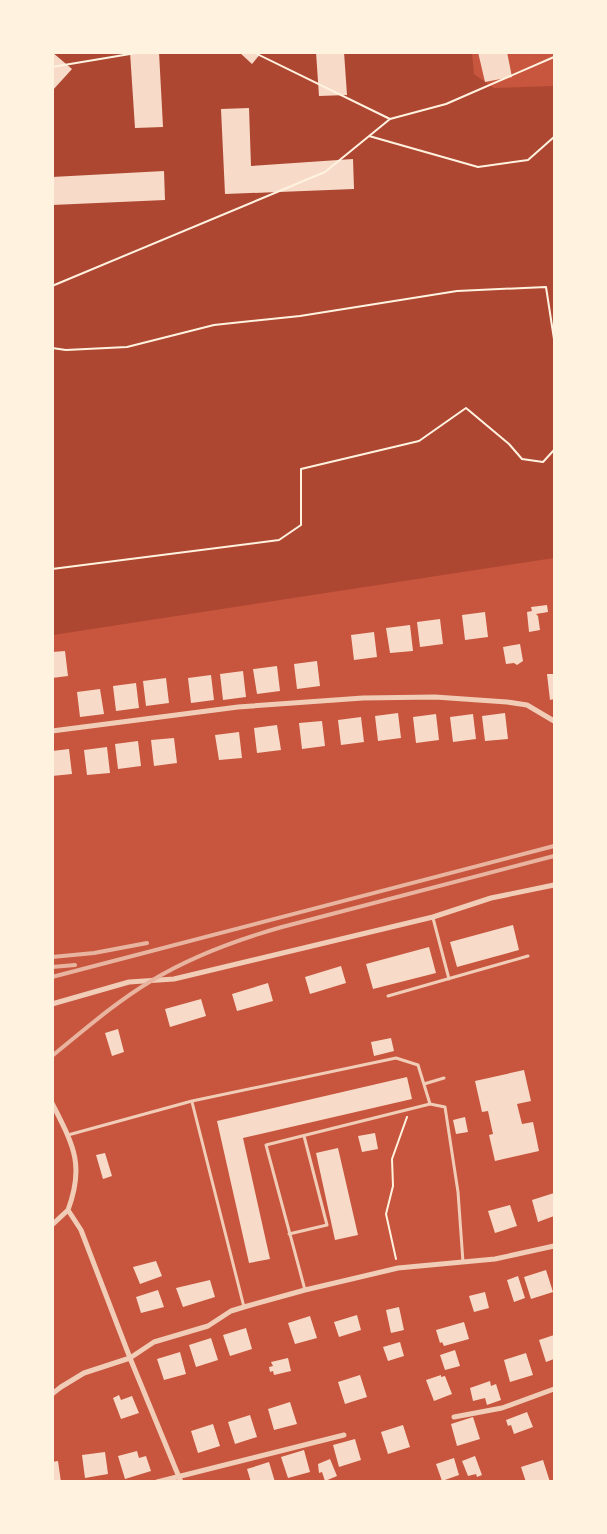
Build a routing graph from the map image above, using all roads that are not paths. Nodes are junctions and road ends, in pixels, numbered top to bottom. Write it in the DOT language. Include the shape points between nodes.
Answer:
graph roads {
  1 [pos="555,721"];
  2 [pos="52,731"];
  3 [pos="555,885"];
  4 [pos="433,916"];
  5 [pos="528,956"];
  6 [pos="449,979"];
  7 [pos="388,996"];
  8 [pos="52,1004"];
  9 [pos="444,1078"];
  10 [pos="424,1084"];
  11 [pos="192,1101"];
  12 [pos="52,1103"];
  13 [pos="430,1104"];
  14 [pos="68,1135"];
  15 [pos="304,1136"];
  16 [pos="68,1210"];
  17 [pos="52,1225"];
  18 [pos="289,1234"];
  19 [pos="555,1246"];
  20 [pos="463,1262"];
  21 [pos="305,1290"];
  22 [pos="244,1307"];
  23 [pos="130,1358"];
  24 [pos="555,1389"];
  25 [pos="52,1394"];
  26 [pos="454,1418"];
  27 [pos="344,1435"];
  28 [pos="180,1478"];
  29 [pos="157,1482"];
  1 -- 2 [label="street" via="527,705 507,702 363,698 238,707"];
  3 -- 4 [label="street" via="491,898"];
  4 -- 6 [label="lane"];
  4 -- 8 [label="street" via="174,979 129,982"];
  5 -- 6 [label="lane"];
  6 -- 7 [label="lane"];
  9 -- 10 [label="lane"];
  10 -- 11 [label="lane" via="418,1065 396,1058"];
  10 -- 13 [label="lane"];
  11 -- 14 [label="lane"];
  11 -- 22 [label="lane"];
  12 -- 14 [label="street"];
  13 -- 15 [label="lane"];
  13 -- 20 [label="lane" via="445,1107 458,1192"];
  14 -- 16 [label="street" via="78,1173"];
  15 -- 18 [label="lane" via="327,1225"];
  15 -- 18 [label="lane" via="266,1145"];
  16 -- 17 [label="street"];
  16 -- 23 [label="street" via="81,1230"];
  18 -- 21 [label="lane"];
  19 -- 20 [label="street"];
  20 -- 21 [label="street" via="398,1268"];
  21 -- 22 [label="street"];
  22 -- 23 [label="street" via="208,1326 153,1342"];
  23 -- 25 [label="street" via="84,1373"];
  23 -- 28 [label="street"];
  24 -- 26 [label="street" via="502,1408"];
  27 -- 28 [label="street"];
  28 -- 29 [label="street"];
}
